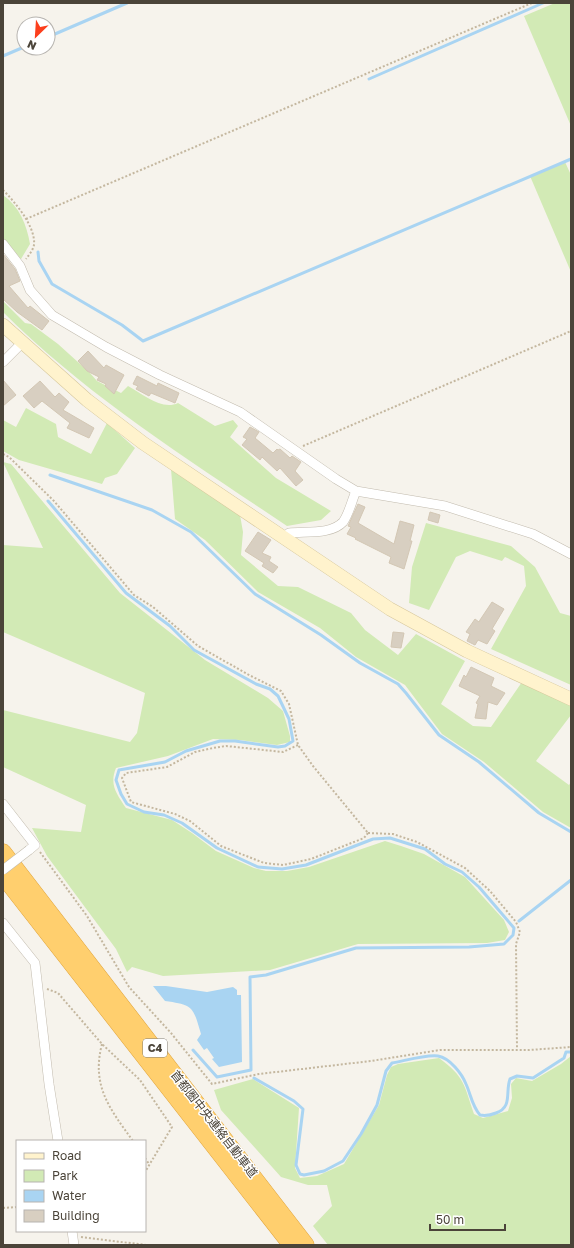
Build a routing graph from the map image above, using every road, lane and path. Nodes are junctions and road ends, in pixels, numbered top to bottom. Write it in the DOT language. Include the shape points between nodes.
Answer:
graph roads {
  1 [pos="532,3"];
  2 [pos="3,190"];
  3 [pos="26,219"];
  4 [pos="3,244"];
  5 [pos="20,266"];
  6 [pos="3,325"];
  7 [pos="571,331"];
  8 [pos="22,343"];
  9 [pos="3,362"];
  10 [pos="295,451"];
  11 [pos="3,454"];
  12 [pos="356,490"];
  13 [pos="284,538"];
  14 [pos="571,554"];
  15 [pos="571,699"];
  16 [pos="298,745"];
  17 [pos="3,804"];
  18 [pos="368,832"];
  19 [pos="33,850"];
  20 [pos="3,852"];
  21 [pos="3,870"];
  22 [pos="3,876"];
  23 [pos="3,923"];
  24 [pos="38,987"];
  25 [pos="102,1044"];
  26 [pos="571,1047"];
  27 [pos="517,1049"];
  28 [pos="58,1140"];
  29 [pos="132,1140"];
  30 [pos="146,1160"];
  31 [pos="149,1164"];
  32 [pos="146,1170"];
  33 [pos="16,1207"];
  34 [pos="3,1208"];
  35 [pos="73,1237"];
  36 [pos="146,1245"];
  37 [pos="291,1245"];
  38 [pos="306,1245"];
  1 -- 3 [label="path"];
  2 -- 3 [label="path" via="17,203"];
  3 -- 5 [label="path" via="34,246"];
  4 -- 5 [label="street"];
  5 -- 10 [label="street" via="30,290 52,315 160,375 240,412"];
  6 -- 8 [label="street"];
  7 -- 10 [label="path" via="306,443"];
  8 -- 9 [label="street"];
  8 -- 13 [label="street" via="87,400 143,443"];
  10 -- 12 [label="street"];
  11 -- 16 [label="path" via="54,500 134,594 154,607 198,646 280,690 289,704"];
  12 -- 13 [label="street" via="342,523 334,528 289,533"];
  12 -- 14 [label="street" via="445,506 533,534"];
  13 -- 15 [label="street" via="390,609 428,631"];
  16 -- 18 [label="path"];
  16 -- 18 [label="path" via="283,752 226,746 213,748 195,752 166,767 126,773 122,782 131,802 175,814 190,821 221,846 264,863 283,865 311,859 364,838"];
  17 -- 19 [label="street" via="35,845"];
  18 -- 27 [label="path" via="393,834 417,842 465,868 490,891 516,922 520,932 516,944"];
  19 -- 21 [label="street, bridge"];
  19 -- 27 [label="path" via="87,916 129,987 171,1033 212,1084 259,1074 440,1050"];
  20 -- 38 [label="highway, 首都圏中央連絡自動車道 / C4"];
  22 -- 37 [label="highway, 首都圏中央連絡自動車道 / C4"];
  23 -- 24 [label="street" via="35,963"];
  24 -- 25 [label="path" via="58,992"];
  24 -- 28 [label="street"];
  25 -- 29 [label="path" via="99,1057 104,1099"];
  25 -- 31 [label="path" via="140,1080 172,1127"];
  26 -- 27 [label="path"];
  30 -- 31 [label="path"];
  31 -- 32 [label="path"];
  33 -- 34 [label="path"];
  35 -- 36 [label="path"];
}
